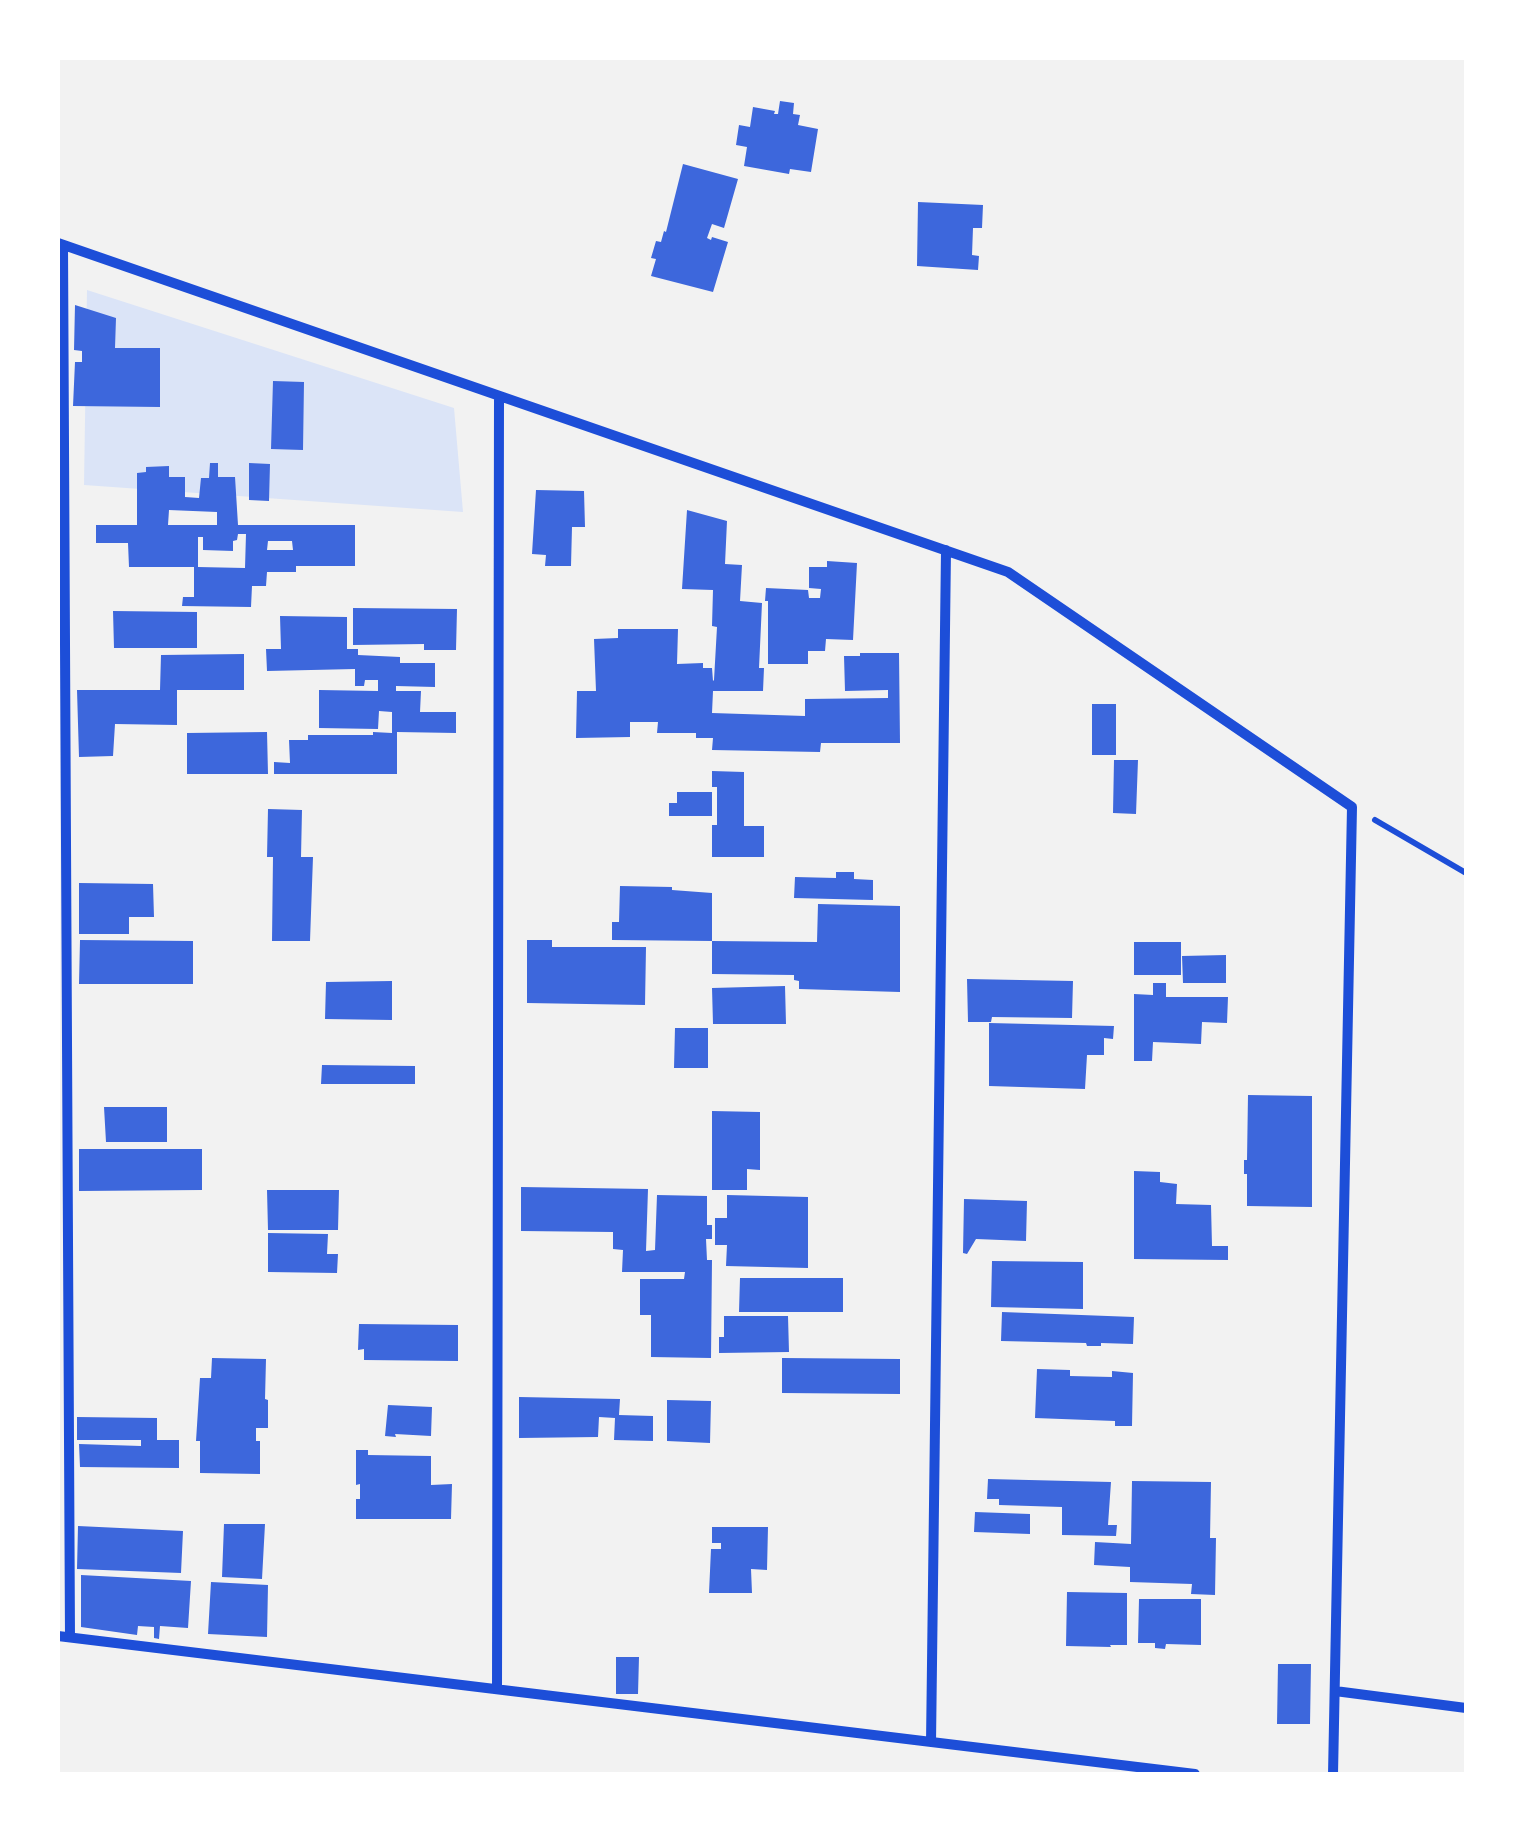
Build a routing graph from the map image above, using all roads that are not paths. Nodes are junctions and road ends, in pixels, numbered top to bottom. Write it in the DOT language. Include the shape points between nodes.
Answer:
graph roads {
  1 [pos="60,244"];
  2 [pos="500,396"];
  3 [pos="946,550"];
  4 [pos="58,1636"];
  5 [pos="70,1637"];
  6 [pos="496,1690"];
  7 [pos="1335,1691"];
  8 [pos="1466,1708"];
  9 [pos="931,1742"];
  10 [pos="1195,1774"];
  11 [pos="1333,1774"];
  1 -- 2 [label="street"];
  1 -- 5 [label="street"];
  2 -- 3 [label="street"];
  2 -- 6 [label="street"];
  3 -- 7 [label="street" via="1008,572 1352,807"];
  3 -- 9 [label="street"];
  4 -- 5 [label="street"];
  5 -- 6 [label="street"];
  6 -- 9 [label="street"];
  7 -- 8 [label="street"];
  7 -- 11 [label="street"];
  9 -- 10 [label="street"];
}
